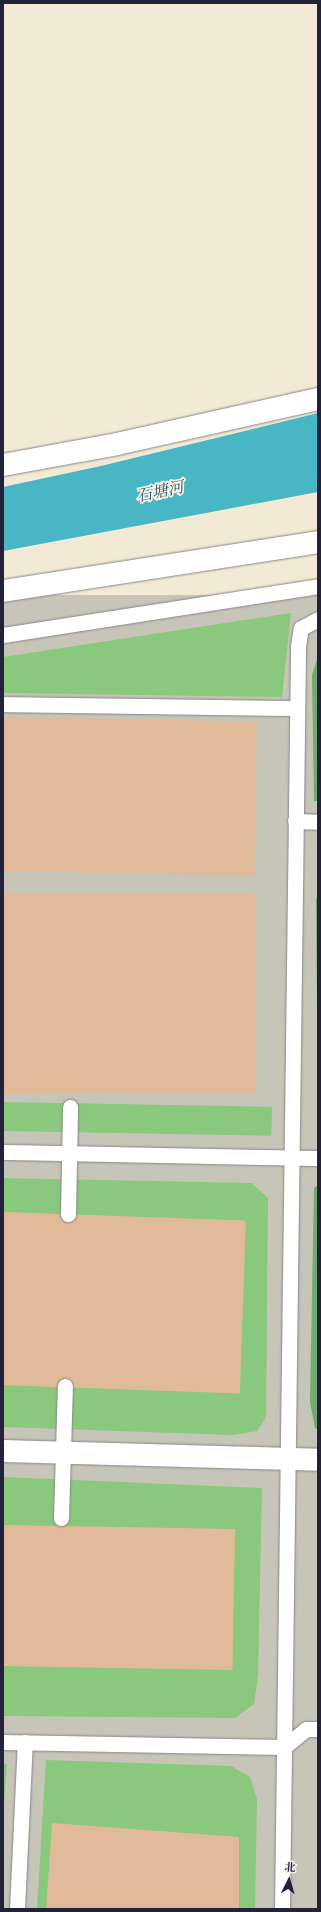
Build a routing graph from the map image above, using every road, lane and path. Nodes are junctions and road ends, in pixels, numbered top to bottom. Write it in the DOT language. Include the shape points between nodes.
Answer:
graph roads {
  1 [pos="318,399"];
  2 [pos="3,465"];
  3 [pos="318,542"];
  4 [pos="318,586"];
  5 [pos="3,591"];
  6 [pos="318,619"];
  7 [pos="3,635"];
  8 [pos="3,704"];
  9 [pos="297,708"];
  10 [pos="296,822"];
  11 [pos="318,822"];
  12 [pos="70,1107"];
  13 [pos="3,1152"];
  14 [pos="70,1153"];
  15 [pos="290,1158"];
  16 [pos="318,1158"];
  17 [pos="68,1214"];
  18 [pos="65,1386"];
  19 [pos="3,1451"];
  20 [pos="62,1453"];
  21 [pos="287,1459"];
  22 [pos="318,1460"];
  23 [pos="61,1518"];
  24 [pos="318,1729"];
  25 [pos="3,1742"];
  26 [pos="25,1742"];
  27 [pos="284,1747"];
  28 [pos="17,1909"];
  29 [pos="282,1909"];
  1 -- 2 [label="street" via="117,444"];
  3 -- 5 [label="street"];
  4 -- 7 [label="lane"];
  6 -- 9 [label="lane" via="301,628 298,646"];
  8 -- 9 [label="lane"];
  9 -- 10 [label="lane"];
  10 -- 11 [label="lane"];
  10 -- 15 [label="lane"];
  12 -- 14 [label="lane"];
  13 -- 14 [label="lane"];
  14 -- 15 [label="lane"];
  14 -- 17 [label="lane"];
  15 -- 16 [label="lane"];
  15 -- 21 [label="lane"];
  18 -- 20 [label="lane"];
  19 -- 20 [label="street"];
  20 -- 21 [label="street"];
  20 -- 23 [label="lane"];
  21 -- 22 [label="street"];
  21 -- 27 [label="lane"];
  24 -- 27 [label="lane" via="306,1729"];
  25 -- 26 [label="lane"];
  26 -- 27 [label="lane"];
  26 -- 28 [label="lane"];
  27 -- 29 [label="lane"];
}
